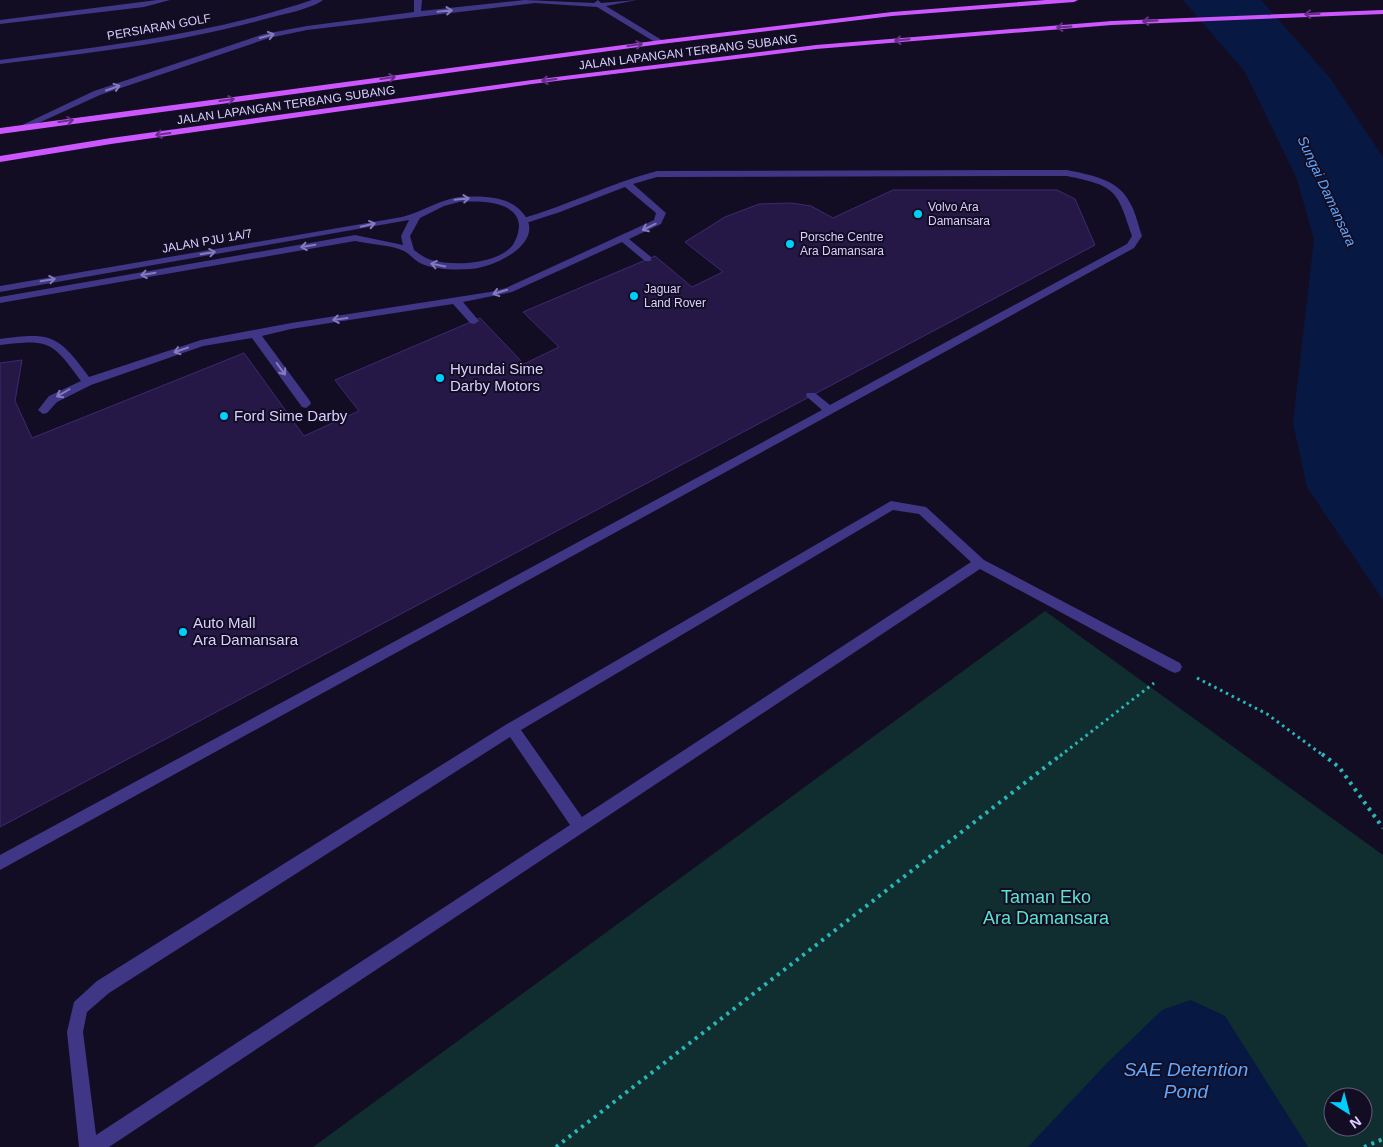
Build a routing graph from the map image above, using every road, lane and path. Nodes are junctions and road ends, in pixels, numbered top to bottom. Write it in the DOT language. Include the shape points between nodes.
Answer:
graph roads {
  1 [pos="166,0"];
  2 [pos="319,0"];
  3 [pos="418,0"];
  4 [pos="633,0"];
  5 [pos="1074,0"];
  6 [pos="598,3"];
  7 [pos="1383,12"];
  8 [pos="417,14"];
  9 [pos="0,22"];
  10 [pos="661,42"];
  11 [pos="0,62"];
  12 [pos="20,128"];
  13 [pos="0,131"];
  14 [pos="0,159"];
  15 [pos="626,183"];
  16 [pos="417,216"];
  17 [pos="523,220"];
  18 [pos="623,238"];
  19 [pos="407,249"];
  20 [pos="648,259"];
  21 [pos="0,289"];
  22 [pos="0,300"];
  23 [pos="457,302"];
  24 [pos="474,320"];
  25 [pos="255,334"];
  26 [pos="0,342"];
  27 [pos="87,382"];
  28 [pos="811,396"];
  29 [pos="306,404"];
  30 [pos="43,410"];
  31 [pos="830,411"];
  32 [pos="980,563"];
  33 [pos="1175,666"];
  34 [pos="512,728"];
  35 [pos="580,826"];
  36 [pos="1383,828"];
  37 [pos="0,862"];
  38 [pos="1383,1139"];
  39 [pos="88,1147"];
  40 [pos="93,1147"];
  41 [pos="556,1147"];
  42 [pos="1364,1147"];
  1 -- 9 [label="street"];
  2 -- 11 [label="street, PERSIARAN GOLF" via="240,24 174,38"];
  3 -- 8 [label="street"];
  4 -- 6 [label="street"];
  5 -- 10 [label="main road, JALAN LAPANGAN TERBANG SUBANG" via="892,14"];
  8 -- 6 [label="street, one-way" via="535,1"];
  6 -- 10 [label="street"];
  7 -- 14 [label="main road, JALAN LAPANGAN TERBANG SUBANG, one-way" via="1112,23 797,49 532,82"];
  12 -- 8 [label="street, one-way" via="97,93 267,36"];
  12 -- 10 [label="main road, JALAN LAPANGAN TERBANG SUBANG, one-way"];
  12 -- 13 [label="main road, JALAN LAPANGAN TERBANG SUBANG"];
  15 -- 17 [label="street" via="558,211"];
  15 -- 18 [label="street, one-way" via="658,210 661,218 654,225"];
  15 -- 31 [label="street" via="657,174 677,173 1067,174 1108,185 1124,198 1137,236 1131,246"];
  16 -- 17 [label="street, one-way" via="440,204 468,198 503,203"];
  16 -- 19 [label="street" via="408,226 404,238"];
  21 -- 16 [label="street, JALAN PJU 1A/7, one-way"];
  17 -- 19 [label="street, one-way" via="524,232 519,243 508,254 491,262 451,268 432,265"];
  18 -- 20 [label="street"];
  18 -- 23 [label="street, one-way" via="509,290"];
  19 -- 22 [label="street, JALAN PJU 1A/7, one-way" via="355,238"];
  23 -- 24 [label="street"];
  23 -- 25 [label="street, one-way"];
  25 -- 27 [label="street, one-way" via="201,343"];
  25 -- 29 [label="street, one-way"];
  26 -- 27 [label="street" via="34,337 51,340 61,346"];
  27 -- 30 [label="street, one-way" via="60,394"];
  28 -- 31 [label="street"];
  31 -- 37 [label="street"];
  32 -- 33 [label="street"];
  32 -- 34 [label="street" via="922,510 891,505"];
  32 -- 35 [label="street"];
  33 -- 36 [label="path" via="1267,714 1339,767"];
  33 -- 41 [label="path"];
  34 -- 35 [label="street"];
  34 -- 39 [label="street" via="103,987 80,1008 75,1032"];
  35 -- 40 [label="street"];
  38 -- 42 [label="path"];
}
